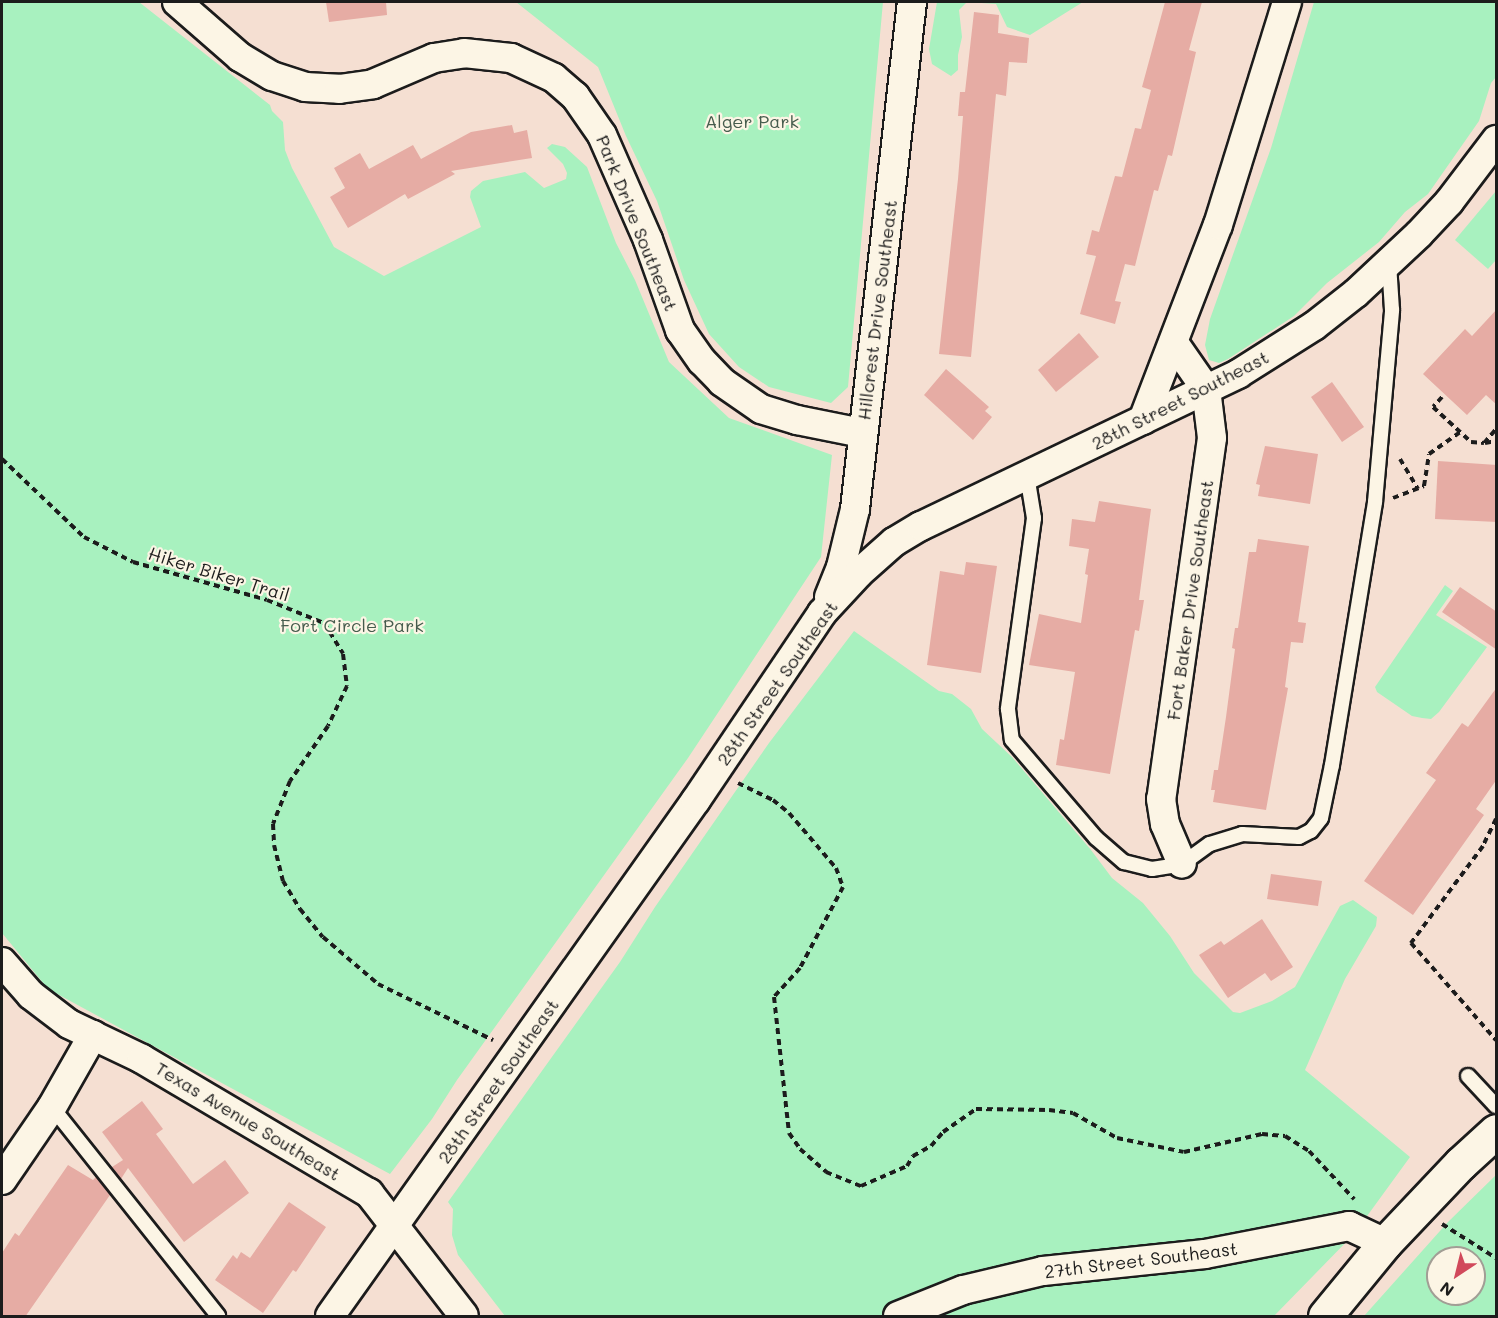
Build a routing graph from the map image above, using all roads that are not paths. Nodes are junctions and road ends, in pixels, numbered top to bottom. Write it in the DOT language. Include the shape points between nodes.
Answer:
graph roads {
  1 [pos="177,2"];
  2 [pos="912,2"];
  3 [pos="1287,2"];
  4 [pos="1497,140"];
  5 [pos="1389,264"];
  6 [pos="1174,343"];
  7 [pos="1206,389"];
  8 [pos="1143,420"];
  9 [pos="862,433"];
  10 [pos="1027,475"];
  11 [pos="855,509"];
  12 [pos="921,526"];
  13 [pos="822,613"];
  14 [pos="1182,864"];
  15 [pos="2,962"];
  16 [pos="93,1035"];
  17 [pos="1468,1076"];
  18 [pos="1497,1106"];
  19 [pos="52,1107"];
  20 [pos="1497,1131"];
  21 [pos="2,1180"];
  22 [pos="395,1225"];
  23 [pos="1385,1243"];
  24 [pos="218,1317"];
  25 [pos="330,1317"];
  26 [pos="464,1317"];
  27 [pos="898,1317"];
  28 [pos="1325,1317"];
  1 -- 9 [label="street, Park Drive Southeast" via="240,57 272,76 305,87 339,89 373,84 434,58 464,53 511,58 554,78 587,111 602,135 648,240 680,330 702,361 722,382 761,409"];
  2 -- 9 [label="street, Hillcrest Drive Southeast"];
  3 -- 6 [label="street" via="1239,161"];
  4 -- 5 [label="street, 28th Street Southeast" via="1449,202"];
  5 -- 7 [label="street, 28th Street Southeast" via="1314,327 1271,356"];
  5 -- 14 [label="lane" via="1392,310 1375,502 1321,818 1311,831 1299,837 1242,834 1210,844"];
  6 -- 7 [label="street, Fort Baker Drive Southeast"];
  6 -- 8 [label="street"];
  7 -- 8 [label="street, 28th Street Southeast"];
  7 -- 14 [label="street, Fort Baker Drive Southeast" via="1212,438 1161,799 1165,824"];
  8 -- 10 [label="street, 28th Street Southeast"];
  9 -- 11 [label="street, Hillcrest Drive Southeast"];
  10 -- 12 [label="street, 28th Street Southeast"];
  10 -- 14 [label="lane" via="1034,518 1008,709 1012,740 1096,838 1124,862 1152,868"];
  11 -- 12 [label="street" via="870,526 885,532"];
  11 -- 13 [label="street, Hillcrest Drive Southeast" via="841,567"];
  12 -- 13 [label="street, 28th Street Southeast" via="894,542"];
  13 -- 22 [label="street, 28th Street Southeast" via="696,800"];
  15 -- 16 [label="street, Texas Avenue Southeast" via="31,995 69,1024"];
  16 -- 19 [label="street"];
  16 -- 22 [label="street, Texas Avenue Southeast" via="142,1059 369,1193"];
  17 -- 18 [label="lane"];
  19 -- 21 [label="street"];
  19 -- 24 [label="lane"];
  20 -- 23 [label="street"];
  22 -- 25 [label="street, 28th Street Southeast"];
  22 -- 26 [label="street, Texas Avenue Southeast"];
  23 -- 27 [label="street, 27th Street Southeast" via="1349,1226 1204,1254 1043,1270 963,1290"];
  23 -- 28 [label="street"];
}
